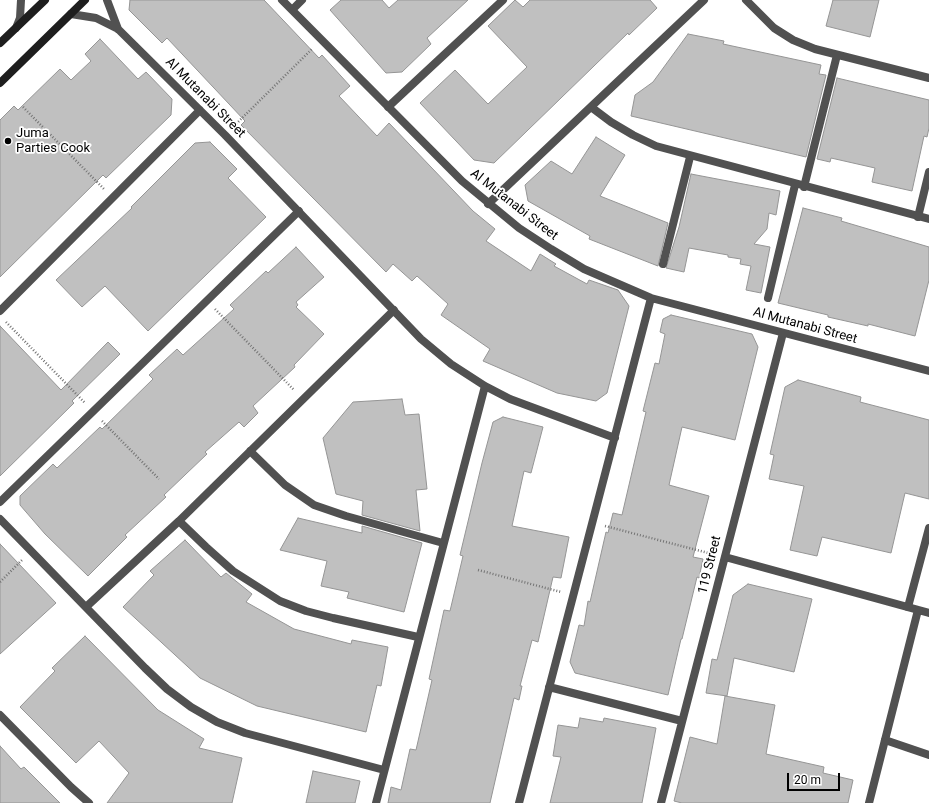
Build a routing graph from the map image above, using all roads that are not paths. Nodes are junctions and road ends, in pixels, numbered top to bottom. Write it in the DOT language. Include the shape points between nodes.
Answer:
graph roads {
  1 [pos="21,0"];
  2 [pos="45,0"];
  3 [pos="85,0"];
  4 [pos="107,0"];
  5 [pos="282,0"];
  6 [pos="302,0"];
  7 [pos="503,0"];
  8 [pos="704,0"];
  9 [pos="746,0"];
  10 [pos="292,10"];
  11 [pos="71,14"];
  12 [pos="16,28"];
  13 [pos="118,29"];
  14 [pos="0,43"];
  15 [pos="837,55"];
  16 [pos="929,78"];
  17 [pos="0,83"];
  18 [pos="388,107"];
  19 [pos="591,107"];
  20 [pos="200,110"];
  21 [pos="690,156"];
  22 [pos="929,172"];
  23 [pos="795,185"];
  24 [pos="804,187"];
  25 [pos="488,204"];
  26 [pos="299,211"];
  27 [pos="918,216"];
  28 [pos="929,220"];
  29 [pos="663,264"];
  30 [pos="651,298"];
  31 [pos="768,298"];
  32 [pos="394,310"];
  33 [pos="0,311"];
  34 [pos="783,332"];
  35 [pos="929,371"];
  36 [pos="485,386"];
  37 [pos="615,438"];
  38 [pos="250,450"];
  39 [pos="0,502"];
  40 [pos="0,519"];
  41 [pos="179,521"];
  42 [pos="929,528"];
  43 [pos="443,542"];
  44 [pos="724,557"];
  45 [pos="86,607"];
  46 [pos="908,607"];
  47 [pos="918,610"];
  48 [pos="929,613"];
  49 [pos="418,637"];
  50 [pos="549,687"];
  51 [pos="0,715"];
  52 [pos="682,721"];
  53 [pos="885,740"];
  54 [pos="929,755"];
  55 [pos="384,770"];
  56 [pos="90,803"];
  57 [pos="376,803"];
  58 [pos="519,803"];
  59 [pos="661,803"];
  60 [pos="869,803"];
  1 -- 12 [label="street" via="20,18"];
  2 -- 12 [label="street"];
  3 -- 11 [label="street"];
  4 -- 13 [label="street, Al Mutanabi Street"];
  5 -- 10 [label="street, Al Mutanabi Street"];
  6 -- 10 [label="street"];
  7 -- 18 [label="street"];
  8 -- 19 [label="street"];
  9 -- 15 [label="street" via="774,28 793,40"];
  10 -- 18 [label="street, Al Mutanabi Street"];
  11 -- 13 [label="street, Al Mutanabi Street" via="96,18"];
  11 -- 17 [label="street"];
  12 -- 14 [label="street"];
  13 -- 20 [label="street, Al Mutanabi Street"];
  15 -- 16 [label="street"];
  15 -- 24 [label="street"];
  18 -- 25 [label="street, Al Mutanabi Street" via="436,157"];
  19 -- 21 [label="street" via="633,136"];
  19 -- 25 [label="street"];
  20 -- 26 [label="street, Al Mutanabi Street"];
  20 -- 33 [label="street"];
  21 -- 23 [label="street"];
  21 -- 29 [label="street"];
  22 -- 27 [label="street"];
  23 -- 24 [label="street"];
  23 -- 31 [label="street"];
  24 -- 27 [label="street"];
  25 -- 30 [label="street, Al Mutanabi Street" via="550,249 584,268"];
  26 -- 32 [label="street, Al Mutanabi Street"];
  26 -- 39 [label="street"];
  27 -- 28 [label="street"];
  30 -- 34 [label="street, Al Mutanabi Street"];
  30 -- 37 [label="street"];
  32 -- 36 [label="street, Al Mutanabi Street" via="433,349"];
  32 -- 38 [label="street"];
  34 -- 35 [label="street, Al Mutanabi Street"];
  34 -- 44 [label="street, 119 Street"];
  36 -- 37 [label="street, Al Mutanabi Street" via="510,399"];
  36 -- 43 [label="street"];
  37 -- 50 [label="street"];
  38 -- 41 [label="street"];
  38 -- 43 [label="street" via="285,485 314,505 341,515"];
  40 -- 45 [label="street"];
  41 -- 45 [label="street"];
  41 -- 49 [label="street" via="234,571 280,601 306,611"];
  42 -- 46 [label="street"];
  43 -- 49 [label="street"];
  44 -- 46 [label="street"];
  44 -- 52 [label="street, 119 Street"];
  45 -- 55 [label="street" via="167,689 217,722 245,733"];
  46 -- 47 [label="street"];
  47 -- 48 [label="street"];
  47 -- 53 [label="street"];
  49 -- 55 [label="street"];
  50 -- 52 [label="street"];
  50 -- 58 [label="street"];
  51 -- 56 [label="street"];
  52 -- 59 [label="street, 119 Street"];
  53 -- 54 [label="street"];
  53 -- 60 [label="street"];
  55 -- 57 [label="street"];
}
